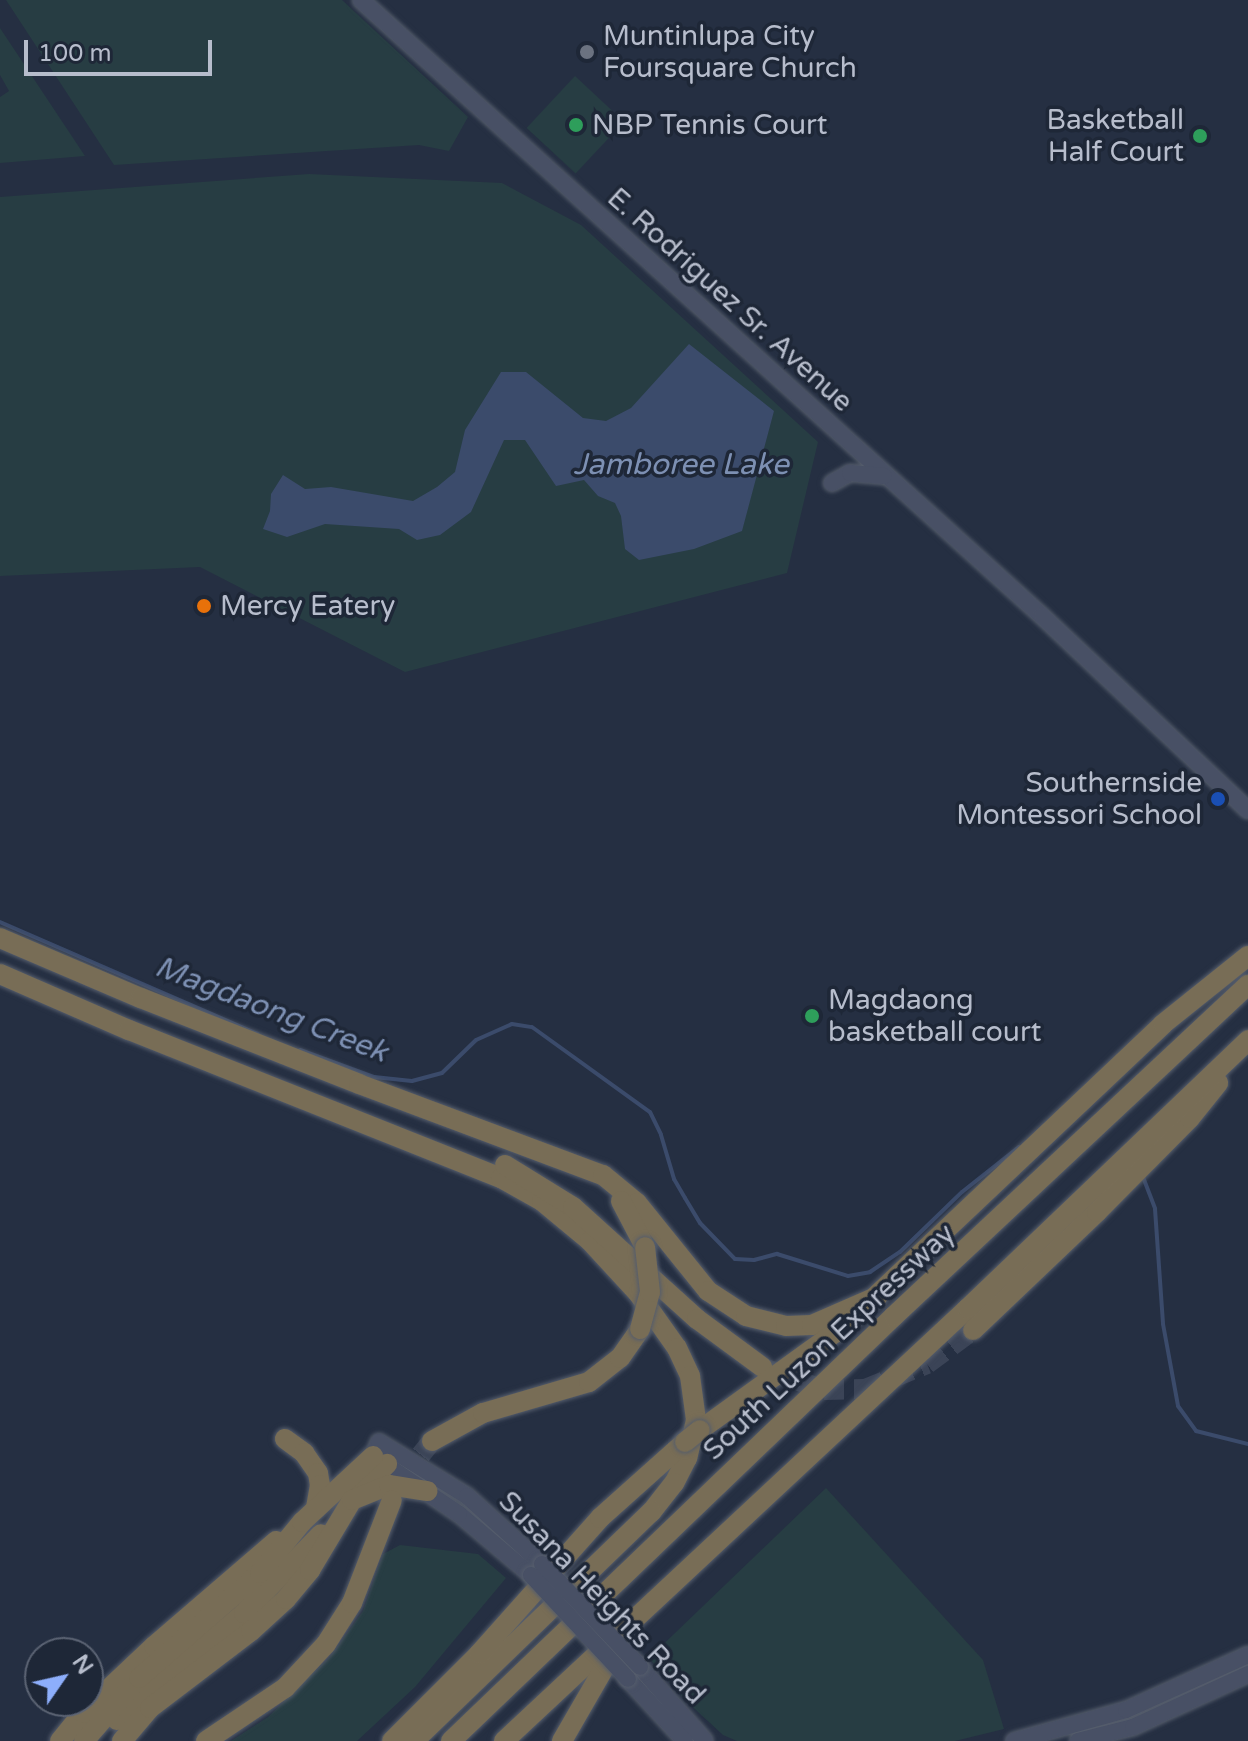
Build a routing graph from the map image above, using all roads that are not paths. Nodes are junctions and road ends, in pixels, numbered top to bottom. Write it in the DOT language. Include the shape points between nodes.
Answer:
graph roads {
  1 [pos="361,0"];
  2 [pos="885,476"];
  3 [pos="832,483"];
  4 [pos="1248,810"];
  5 [pos="0,938"];
  6 [pos="1248,956"];
  7 [pos="0,974"];
  8 [pos="1248,985"];
  9 [pos="1248,1040"];
  10 [pos="1248,1046"];
  11 [pos="285,1092"];
  12 [pos="592,1170"];
  13 [pos="878,1296"];
  14 [pos="973,1330"];
  15 [pos="762,1367"];
  16 [pos="285,1439"];
  17 [pos="432,1441"];
  18 [pos="384,1453"];
  19 [pos="428,1491"];
  20 [pos="346,1493"];
  21 [pos="392,1500"];
  22 [pos="309,1514"];
  23 [pos="536,1570"];
  24 [pos="629,1622"];
  25 [pos="1248,1655"];
  26 [pos="634,1673"];
  27 [pos="1248,1674"];
  28 [pos="451,1702"];
  29 [pos="60,1741"];
  30 [pos="84,1741"];
  31 [pos="99,1741"];
  32 [pos="122,1741"];
  33 [pos="206,1741"];
  34 [pos="392,1741"];
  35 [pos="404,1741"];
  36 [pos="414,1741"];
  37 [pos="451,1741"];
  38 [pos="504,1741"];
  39 [pos="562,1741"];
  40 [pos="685,1741"];
  41 [pos="705,1741"];
  42 [pos="1014,1741"];
  43 [pos="1078,1741"];
  1 -- 2 [label="street, E. Rodriguez Sr. Avenue"];
  2 -- 3 [label="street" via="850,473"];
  2 -- 4 [label="street, E. Rodriguez Sr. Avenue"];
  5 -- 12 [label="highway" via="359,1084"];
  6 -- 13 [label="highway" via="1163,1024"];
  7 -- 11 [label="highway"];
  8 -- 37 [label="highway, South Luzon Expressway"];
  9 -- 24 [label="highway"];
  10 -- 14 [label="highway" via="1190,1118"];
  11 -- 15 [label="highway" via="453,1144 530,1178 573,1207 697,1319"];
  11 -- 28 [label="highway" via="469,1163 542,1201 630,1284 669,1334 690,1376 695,1430 684,1467 669,1490"];
  12 -- 13 [label="highway" via="637,1203 708,1291 746,1316 786,1326 812,1325"];
  12 -- 17 [label="highway, bridge" via="625,1208 645,1247 650,1292 640,1329 620,1358 589,1382 483,1413"];
  13 -- 34 [label="highway" via="817,1348 693,1436 600,1518 479,1654"];
  16 -- 22 [label="highway" via="318,1473 320,1485"];
  18 -- 19 [label="street, Susana Heights Road"];
  18 -- 20 [label="highway"];
  18 -- 23 [label="street, Susana Heights Road" via="467,1496"];
  19 -- 20 [label="highway" via="389,1485"];
  19 -- 23 [label="street, Susana Heights Road"];
  20 -- 22 [label="highway"];
  20 -- 31 [label="highway" via="267,1591 151,1688"];
  20 -- 32 [label="highway" via="310,1570 286,1599 150,1708"];
  21 -- 33 [label="highway" via="352,1603 326,1644 285,1688"];
  22 -- 29 [label="highway" via="154,1646"];
  22 -- 30 [label="highway" via="260,1573 139,1678"];
  23 -- 26 [label="street, Susana Heights Road, bridge"];
  24 -- 38 [label="highway"];
  24 -- 39 [label="highway" via="605,1673"];
  25 -- 42 [label="street" via="1126,1710"];
  26 -- 40 [label="street, Susana Heights Road"];
  26 -- 41 [label="street, Susana Heights Road"];
  27 -- 43 [label="street" via="1133,1727"];
  28 -- 35 [label="highway"];
  28 -- 36 [label="highway"];
}
